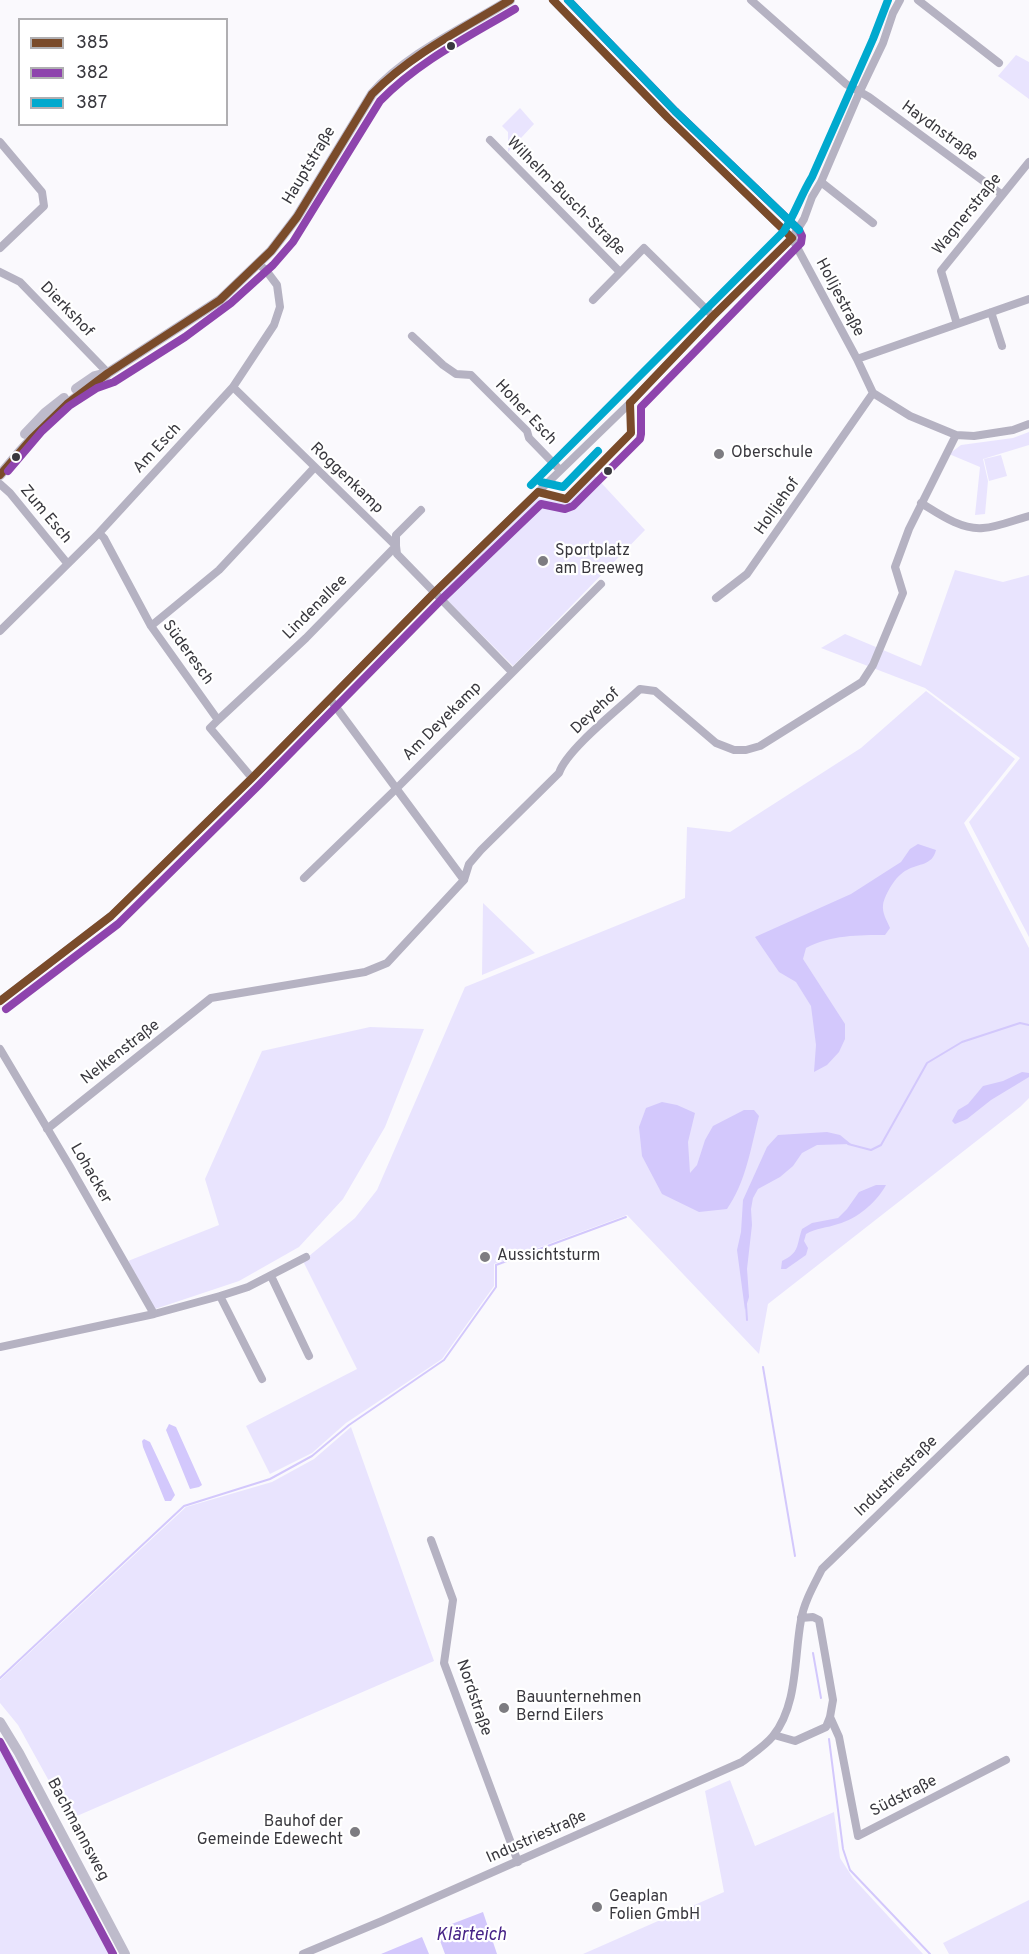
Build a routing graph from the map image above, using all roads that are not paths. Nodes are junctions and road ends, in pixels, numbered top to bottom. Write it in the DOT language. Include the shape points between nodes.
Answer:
graph roads {
  1 [pos="553,0"];
  2 [pos="751,0"];
  3 [pos="900,0"];
  4 [pos="918,0"];
  5 [pos="506,1"];
  6 [pos="999,63"];
  7 [pos="860,91"];
  8 [pos="490,140"];
  9 [pos="0,141"];
  10 [pos="1029,162"];
  11 [pos="821,182"];
  12 [pos="1001,194"];
  13 [pos="873,223"];
  14 [pos="792,238"];
  15 [pos="0,248"];
  16 [pos="259,265"];
  17 [pos="0,272"];
  18 [pos="620,272"];
  19 [pos="1029,299"];
  20 [pos="593,300"];
  21 [pos="991,312"];
  22 [pos="713,316"];
  23 [pos="957,324"];
  24 [pos="412,336"];
  25 [pos="1002,346"];
  26 [pos="856,359"];
  27 [pos="108,373"];
  28 [pos="233,387"];
  29 [pos="873,393"];
  30 [pos="1029,424"];
  31 [pos="956,435"];
  32 [pos="0,464"];
  33 [pos="314,468"];
  34 [pos="560,470"];
  35 [pos="0,475"];
  36 [pos="0,484"];
  37 [pos="921,503"];
  38 [pos="421,510"];
  39 [pos="1029,516"];
  40 [pos="99,533"];
  41 [pos="396,546"];
  42 [pos="68,563"];
  43 [pos="601,584"];
  44 [pos="435,592"];
  45 [pos="716,598"];
  46 [pos="151,626"];
  47 [pos="0,631"];
  48 [pos="512,672"];
  49 [pos="330,699"];
  50 [pos="218,720"];
  51 [pos="252,778"];
  52 [pos="397,788"];
  53 [pos="304,878"];
  54 [pos="464,880"];
  55 [pos="212,998"];
  56 [pos="0,1001"];
  57 [pos="0,1049"];
  58 [pos="47,1129"];
  59 [pos="306,1257"];
  60 [pos="271,1276"];
  61 [pos="220,1296"];
  62 [pos="154,1314"];
  63 [pos="0,1347"];
  64 [pos="309,1356"];
  65 [pos="1029,1369"];
  66 [pos="262,1379"];
  67 [pos="431,1540"];
  68 [pos="801,1618"];
  69 [pos="830,1718"];
  70 [pos="0,1722"];
  71 [pos="774,1735"];
  72 [pos="1006,1760"];
  73 [pos="518,1862"];
  74 [pos="125,1954"];
  75 [pos="303,1954"];
  1 -- 14 [label="street, Holljestraße"];
  2 -- 7 [label="street, Haydnstraße" via="846,84"];
  3 -- 7 [label="street"];
  4 -- 6 [label="street"];
  5 -- 16 [label="main road, Hauptstraße" via="382,83 297,218"];
  7 -- 11 [label="street"];
  7 -- 12 [label="street, Haydnstraße"];
  8 -- 18 [label="street, Wilhelm-Busch-Straße"];
  9 -- 15 [label="street" via="42,192 44,206"];
  10 -- 12 [label="street, Wagnerstraße"];
  11 -- 13 [label="street"];
  11 -- 14 [label="street"];
  12 -- 23 [label="street, Wagnerstraße" via="941,271"];
  14 -- 22 [label="street"];
  14 -- 26 [label="street, Holljestraße"];
  16 -- 27 [label="main road, Hauptstraße" via="220,300"];
  16 -- 28 [label="street, Am Esch" via="278,285 280,308 274,325"];
  17 -- 27 [label="street, Dierkshof" via="20,282"];
  18 -- 20 [label="street"];
  18 -- 22 [label="street" via="644,248"];
  19 -- 21 [label="street"];
  21 -- 23 [label="street"];
  21 -- 25 [label="street"];
  22 -- 34 [label="street"];
  23 -- 26 [label="street"];
  24 -- 34 [label="street, Hoher Esch" via="456,374 471,375 527,430 529,438"];
  26 -- 29 [label="street, Holljestraße"];
  27 -- 32 [label="main road, Hauptstraße" via="94,376 45,414"];
  27 -- 35 [label="main road, Hauptstraße" via="50,419"];
  28 -- 33 [label="street, Roggenkamp"];
  28 -- 40 [label="street, Am Esch"];
  29 -- 31 [label="street" via="910,416"];
  29 -- 45 [label="street, Holljehof" via="747,574"];
  30 -- 31 [label="street" via="974,436"];
  31 -- 37 [label="street, Deyehof"];
  33 -- 41 [label="street, Roggenkamp"];
  33 -- 46 [label="street" via="219,570"];
  34 -- 44 [label="street"];
  36 -- 42 [label="street, Zum Esch"];
  37 -- 39 [label="street" via="969,528"];
  37 -- 54 [label="street, Deyehof" via="895,567 903,593 862,682 760,746 746,750 716,743 655,690 640,690 581,743 561,765 559,773 481,850 469,864"];
  38 -- 41 [label="street, Lindenallee" via="396,535"];
  40 -- 42 [label="street, Am Esch"];
  40 -- 46 [label="street, Süderesch"];
  41 -- 44 [label="street, Roggenkamp" via="397,554"];
  41 -- 50 [label="street, Lindenallee"];
  42 -- 47 [label="street, Am Esch"];
  43 -- 48 [label="street, Am Deyekamp"];
  44 -- 48 [label="street, Roggenkamp"];
  44 -- 49 [label="street"];
  46 -- 50 [label="street, Süderesch"];
  48 -- 52 [label="street, Am Deyekamp"];
  49 -- 51 [label="street"];
  49 -- 52 [label="street"];
  50 -- 51 [label="street, Süderesch" via="210,728"];
  51 -- 56 [label="street" via="111,916"];
  52 -- 53 [label="street, Am Deyekamp"];
  52 -- 54 [label="street"];
  54 -- 55 [label="street, Deyehof" via="387,963 365,972"];
  55 -- 58 [label="street, Nelkenstraße"];
  57 -- 58 [label="street, Lohacker"];
  58 -- 62 [label="street, Lohacker"];
  59 -- 60 [label="street"];
  60 -- 61 [label="street"];
  60 -- 64 [label="street"];
  61 -- 62 [label="street"];
  61 -- 66 [label="street"];
  62 -- 63 [label="street"];
  65 -- 68 [label="street, Industriestraße" via="827,1564 812,1588"];
  67 -- 73 [label="street, Nordstraße" via="453,1600 444,1663"];
  68 -- 69 [label="street" via="819,1620 833,1700"];
  68 -- 71 [label="street, Industriestraße" via="788,1707"];
  69 -- 71 [label="street" via="825,1727 795,1741"];
  69 -- 72 [label="street, Südstraße" via="838,1737 858,1836"];
  70 -- 74 [label="main road, Bachmannsweg"];
  71 -- 73 [label="street, Industriestraße" via="742,1762"];
  73 -- 75 [label="street, Industriestraße"];
}
